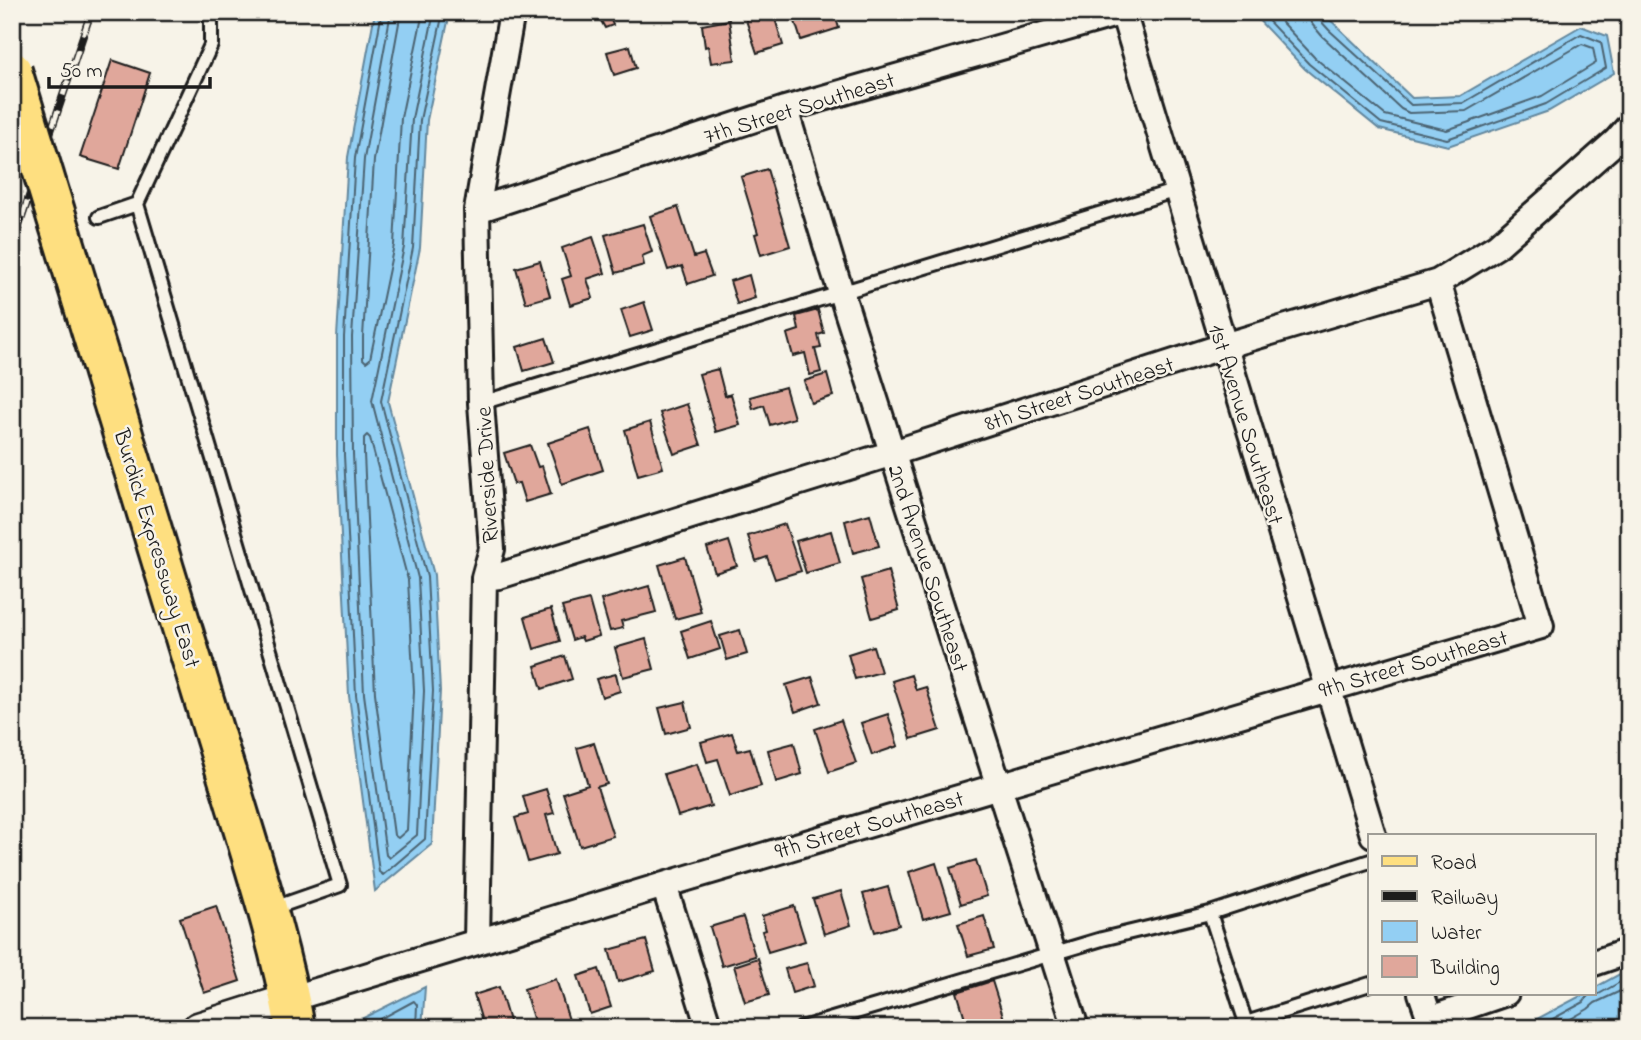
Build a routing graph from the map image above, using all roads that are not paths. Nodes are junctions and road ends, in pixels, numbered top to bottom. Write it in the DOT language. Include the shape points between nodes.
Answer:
graph roads {
  1 [pos="211,12"];
  2 [pos="512,12"];
  3 [pos="1123,12"];
  4 [pos="12,71"];
  5 [pos="785,108"];
  6 [pos="1629,126"];
  7 [pos="1177,190"];
  8 [pos="136,204"];
  9 [pos="477,210"];
  10 [pos="99,217"];
  11 [pos="1438,282"];
  12 [pos="841,291"];
  13 [pos="1224,346"];
  14 [pos="481,403"];
  15 [pos="893,453"];
  16 [pos="484,578"];
  17 [pos="1328,688"];
  18 [pos="999,785"];
  19 [pos="1373,834"];
  20 [pos="1368,862"];
  21 [pos="664,884"];
  22 [pos="267,911"];
  23 [pos="1210,913"];
  24 [pos="478,940"];
  25 [pos="1629,951"];
  26 [pos="1052,954"];
  27 [pos="1596,962"];
  28 [pos="1368,985"];
  29 [pos="1423,995"];
  30 [pos="1500,995"];
  31 [pos="293,1014"];
  32 [pos="198,1028"];
  33 [pos="709,1028"];
  34 [pos="802,1028"];
  35 [pos="1076,1028"];
  1 -- 8 [label="lane" via="211,45"];
  2 -- 9 [label="street, Riverside Drive"];
  3 -- 5 [label="street, 7th Street Southeast"];
  3 -- 7 [label="street, 1st Avenue Southeast"];
  4 -- 22 [label="main road, Burdick Expressway East, bridge"];
  5 -- 9 [label="street, 7th Street Southeast"];
  5 -- 12 [label="street, 2nd Avenue Southeast"];
  6 -- 11 [label="street, 8th Street Southeast" via="1497,246"];
  7 -- 12 [label="lane"];
  7 -- 13 [label="street, 1st Avenue Southeast"];
  8 -- 10 [label="lane"];
  8 -- 22 [label="lane" via="340,885"];
  9 -- 14 [label="street, Riverside Drive"];
  11 -- 13 [label="street, 8th Street Southeast"];
  11 -- 17 [label="street, 9th Street Southeast" via="1541,625"];
  12 -- 14 [label="lane"];
  12 -- 15 [label="street, 2nd Avenue Southeast"];
  13 -- 15 [label="street, 8th Street Southeast"];
  13 -- 17 [label="street, 1st Avenue Southeast"];
  14 -- 16 [label="street, Riverside Drive" via="492,549"];
  15 -- 16 [label="street, 8th Street Southeast"];
  15 -- 18 [label="street, 2nd Avenue Southeast"];
  16 -- 24 [label="street, Riverside Drive"];
  17 -- 18 [label="street, 9th Street Southeast"];
  17 -- 19 [label="street, 1st Avenue Southeast"];
  18 -- 21 [label="street, 9th Street Southeast"];
  18 -- 26 [label="street, 2nd Avenue Southeast"];
  20 -- 23 [label="lane"];
  21 -- 24 [label="street, 9th Street Southeast"];
  21 -- 33 [label="street"];
  22 -- 31 [label="main road, Burdick Expressway East"];
  23 -- 26 [label="lane"];
  23 -- 28 [label="lane" via="1246,1023"];
  24 -- 31 [label="street, 9th Street Southeast"];
  25 -- 27 [label="street"];
  26 -- 34 [label="lane"];
  26 -- 35 [label="street, 2nd Avenue Southeast"];
  29 -- 30 [label="street" via="1430,1019"];
  31 -- 32 [label="street, 9th Street Southeast"];
}
